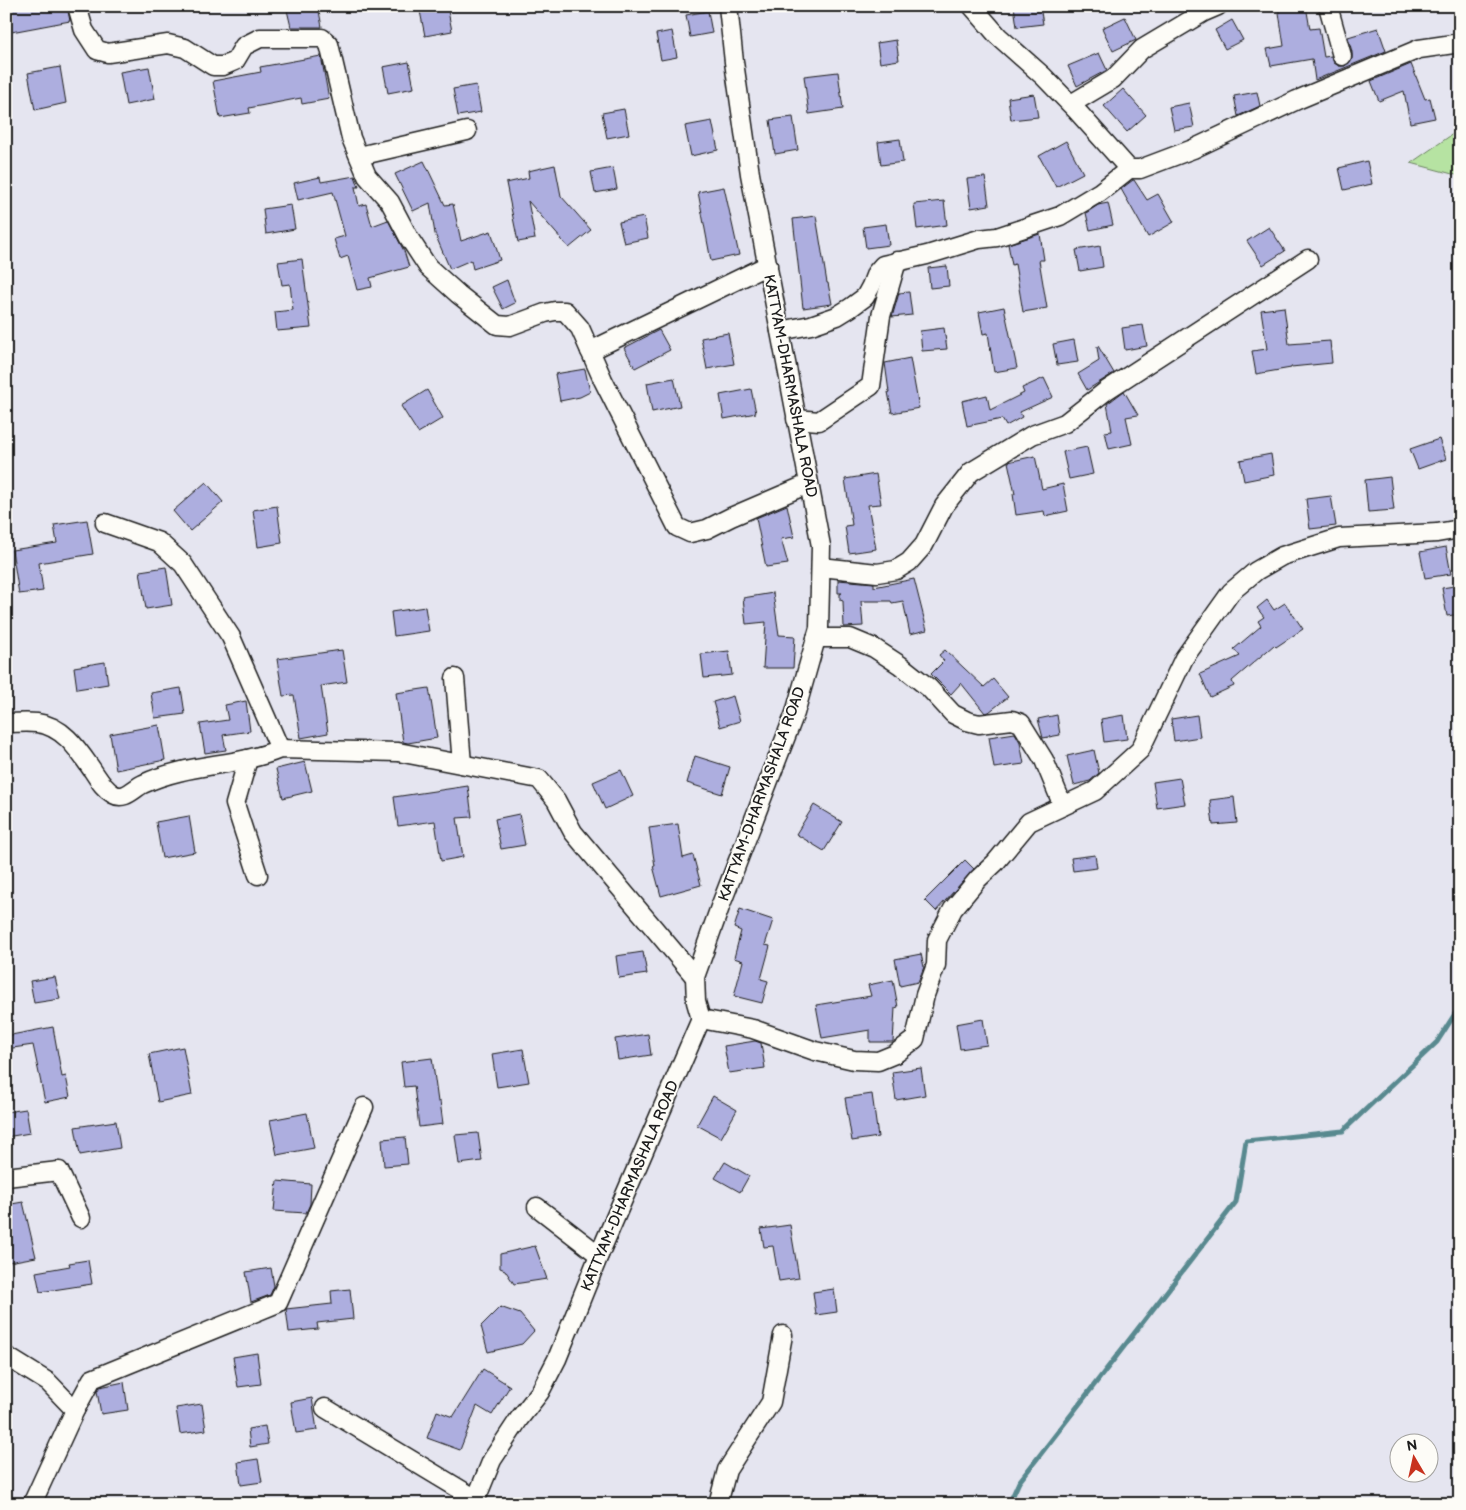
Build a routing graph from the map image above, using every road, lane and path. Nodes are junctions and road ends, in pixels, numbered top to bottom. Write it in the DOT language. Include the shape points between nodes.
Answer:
graph roads {
  1 [pos="77,6"];
  2 [pos="728,6"];
  3 [pos="972,6"];
  4 [pos="1218,6"];
  5 [pos="1328,6"];
  6 [pos="1460,43"];
  7 [pos="1342,56"];
  8 [pos="1071,104"];
  9 [pos="467,131"];
  10 [pos="358,156"];
  11 [pos="1129,169"];
  12 [pos="1308,259"];
  13 [pos="898,261"];
  14 [pos="768,264"];
  15 [pos="780,331"];
  16 [pos="590,351"];
  17 [pos="796,419"];
  18 [pos="808,484"];
  19 [pos="105,523"];
  20 [pos="1460,529"];
  21 [pos="820,567"];
  22 [pos="816,638"];
  23 [pos="455,678"];
  24 [pos="6,723"];
  25 [pos="280,749"];
  26 [pos="248,759"];
  27 [pos="462,764"];
  28 [pos="1063,806"];
  29 [pos="258,875"];
  30 [pos="695,977"];
  31 [pos="701,1019"];
  32 [pos="364,1107"];
  33 [pos="6,1177"];
  34 [pos="537,1207"];
  35 [pos="81,1218"];
  36 [pos="599,1255"];
  37 [pos="783,1335"];
  38 [pos="6,1356"];
  39 [pos="325,1408"];
  40 [pos="75,1410"];
  41 [pos="475,1501"];
  42 [pos="32,1504"];
  43 [pos="718,1504"];
  1 -- 10 [label="street" via="84,30 97,50 108,53 168,44 185,48 213,66 223,66 235,61 244,46 260,38 322,38 329,44"];
  2 -- 14 [label="street, KATTYAM-DHARMASHALA ROAD" via="750,174"];
  3 -- 8 [label="street" via="998,36"];
  4 -- 8 [label="street" via="1142,49 1113,78"];
  5 -- 7 [label="street"];
  6 -- 11 [label="street" via="1419,49 1297,100 1193,149 1140,169"];
  8 -- 11 [label="street"];
  9 -- 10 [label="street"];
  10 -- 16 [label="street" via="367,176 390,202 428,266 476,309 496,325 510,326 555,310 565,311 580,328"];
  11 -- 13 [label="street" via="1100,192 1060,216 997,237"];
  12 -- 21 [label="street" via="1107,390 1064,423 1032,435 970,472 944,506 924,545 910,562 896,570 877,573"];
  13 -- 15 [label="street" via="883,265 865,297 837,316"];
  13 -- 17 [label="street" via="881,316 870,386 819,421"];
  14 -- 15 [label="street, KATTYAM-DHARMASHALA ROAD"];
  14 -- 16 [label="street"];
  15 -- 17 [label="street, KATTYAM-DHARMASHALA ROAD"];
  16 -- 18 [label="street" via="677,526 690,533 707,529"];
  17 -- 18 [label="street, KATTYAM-DHARMASHALA ROAD"];
  18 -- 21 [label="street, KATTYAM-DHARMASHALA ROAD" via="821,546"];
  19 -- 25 [label="street" via="159,542 183,564 232,637"];
  20 -- 28 [label="street" via="1339,538 1282,556 1256,571 1232,592 1184,658 1140,750 1095,791"];
  21 -- 22 [label="street, KATTYAM-DHARMASHALA ROAD"];
  22 -- 28 [label="street" via="850,638 874,648 929,688 953,714 967,721 980,724 1012,720 1021,723 1044,760"];
  22 -- 30 [label="street, KATTYAM-DHARMASHALA ROAD" via="795,713"];
  23 -- 27 [label="street"];
  24 -- 26 [label="street" via="38,723 59,731 72,742 104,787 115,795 128,795 142,784 183,770"];
  25 -- 26 [label="street"];
  25 -- 27 [label="street" via="398,752"];
  26 -- 29 [label="street" via="235,804"];
  27 -- 30 [label="street" via="539,779 556,800 573,832"];
  28 -- 31 [label="street" via="1029,822 953,909 938,940 936,965 915,1039 895,1054 878,1061 854,1060 752,1029"];
  30 -- 31 [label="street, KATTYAM-DHARMASHALA ROAD" via="696,1002"];
  31 -- 36 [label="street, KATTYAM-DHARMASHALA ROAD"];
  32 -- 40 [label="street" via="278,1303 92,1379"];
  33 -- 35 [label="street" via="59,1171"];
  34 -- 36 [label="street"];
  36 -- 41 [label="street, KATTYAM-DHARMASHALA ROAD" via="540,1392 492,1460"];
  37 -- 43 [label="street" via="771,1402 728,1470"];
  38 -- 40 [label="street" via="48,1382"];
  39 -- 41 [label="street"];
  40 -- 42 [label="street"];
}
